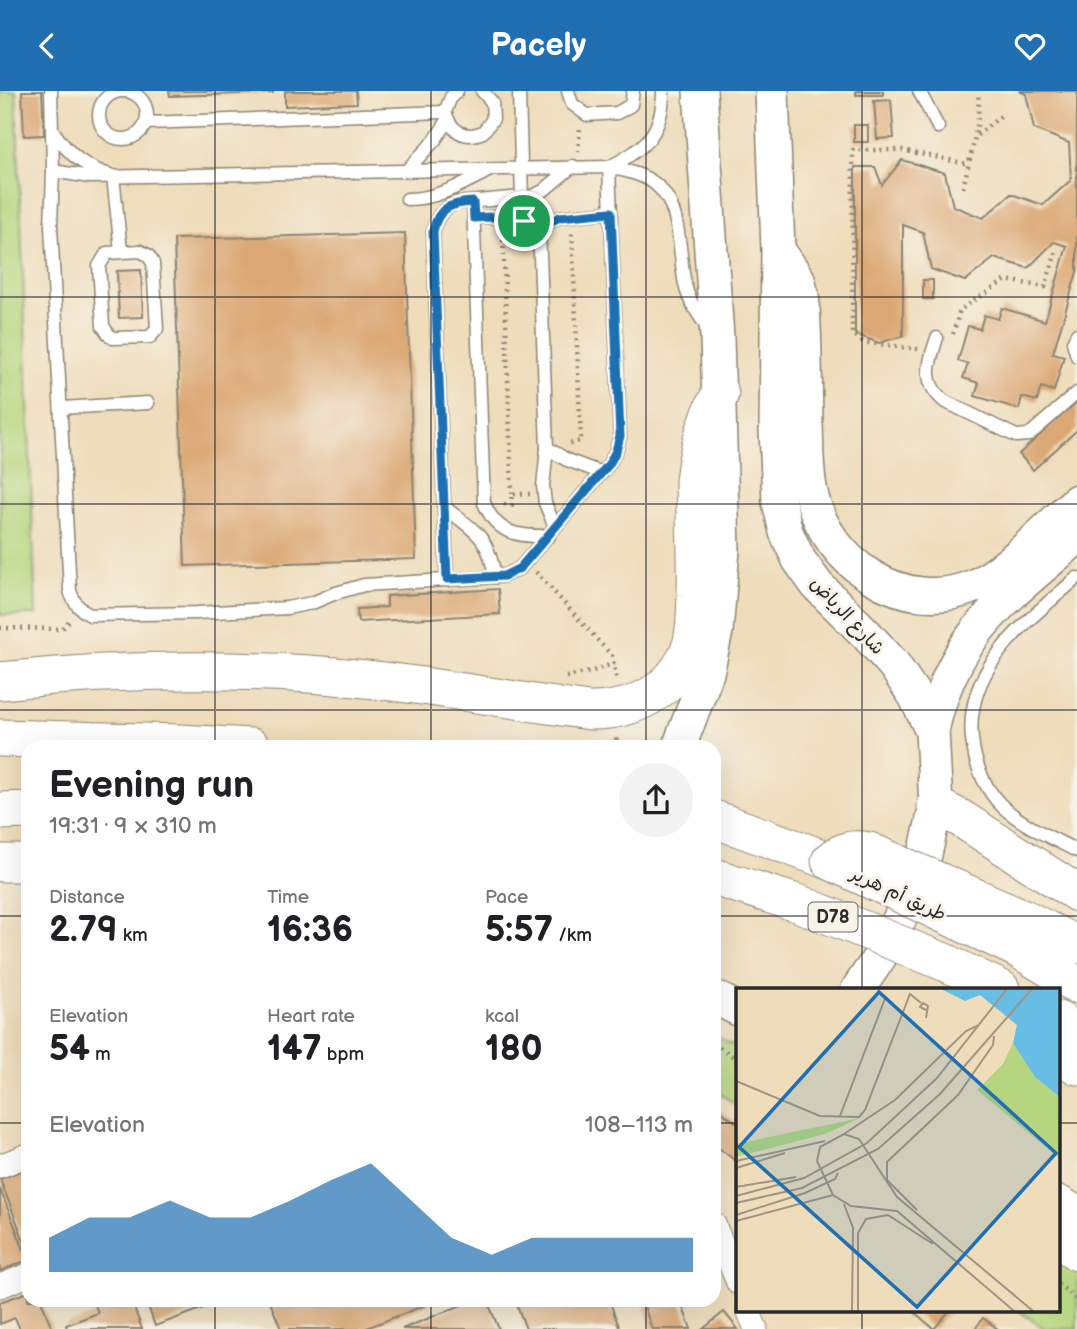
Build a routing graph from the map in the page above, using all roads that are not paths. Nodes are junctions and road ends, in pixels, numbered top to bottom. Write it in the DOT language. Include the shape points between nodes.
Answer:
graph roads {
  1 [pos="51,91"];
  2 [pos="118,91"];
  3 [pos="127,91"];
  4 [pos="457,91"];
  5 [pos="482,91"];
  6 [pos="519,91"];
  7 [pos="568,91"];
  8 [pos="633,91"];
  9 [pos="663,91"];
  10 [pos="700,91"];
  11 [pos="772,91"];
  12 [pos="919,91"];
  13 [pos="447,116"];
  14 [pos="146,124"];
  15 [pos="938,127"];
  16 [pos="52,130"];
  17 [pos="573,166"];
  18 [pos="521,167"];
  19 [pos="609,167"];
  20 [pos="493,168"];
  21 [pos="407,170"];
  22 [pos="53,171"];
  23 [pos="113,176"];
  24 [pos="407,199"];
  25 [pos="522,199"];
  26 [pos="473,202"];
  27 [pos="611,212"];
  28 [pos="474,218"];
  29 [pos="539,227"];
  30 [pos="778,250"];
  31 [pos="121,251"];
  32 [pos="1077,334"];
  33 [pos="717,337"];
  34 [pos="937,338"];
  35 [pos="1077,356"];
  36 [pos="1077,393"];
  37 [pos="720,394"];
  38 [pos="148,403"];
  39 [pos="61,408"];
  40 [pos="547,448"];
  41 [pos="602,473"];
  42 [pos="1077,501"];
  43 [pos="444,507"];
  44 [pos="552,532"];
  45 [pos="1077,537"];
  46 [pos="495,577"];
  47 [pos="1077,578"];
  48 [pos="447,579"];
  49 [pos="0,681"];
  50 [pos="932,731"];
  51 [pos="0,738"];
  52 [pos="72,740"];
  53 [pos="682,740"];
  54 [pos="936,806"];
  55 [pos="21,810"];
  56 [pos="0,811"];
  57 [pos="721,822"];
  58 [pos="1077,851"];
  59 [pos="0,863"];
  60 [pos="21,863"];
  61 [pos="721,879"];
  62 [pos="1077,893"];
  63 [pos="1021,933"];
  64 [pos="1077,945"];
  65 [pos="976,979"];
  66 [pos="1077,985"];
  67 [pos="859,988"];
  68 [pos="1060,1021"];
  69 [pos="1077,1032"];
  70 [pos="1060,1054"];
  71 [pos="1077,1066"];
  72 [pos="21,1158"];
  73 [pos="0,1166"];
  74 [pos="1060,1205"];
  75 [pos="1077,1215"];
  76 [pos="1060,1240"];
  77 [pos="721,1242"];
  78 [pos="1077,1252"];
  79 [pos="21,1278"];
  80 [pos="736,1280"];
  81 [pos="0,1286"];
  82 [pos="748,1311"];
  83 [pos="756,1329"];
  1 -- 16 [label="lane"];
  2 -- 3 [label="lane"];
  2 -- 14 [label="lane" via="101,107 105,131 128,139"];
  3 -- 14 [label="lane" via="142,99"];
  4 -- 13 [label="lane"];
  5 -- 13 [label="lane" via="494,110 483,132 459,133"];
  6 -- 18 [label="lane"];
  7 -- 8 [label="lane" via="572,104 587,115 623,112 631,105"];
  9 -- 19 [label="lane" via="655,133"];
  10 -- 33 [label="main road"];
  11 -- 30 [label="main road, شارع الرياض"];
  12 -- 15 [label="lane"];
  13 -- 14 [label="lane"];
  13 -- 21 [label="lane" via="435,140"];
  16 -- 22 [label="lane"];
  16 -- 23 [label="lane" via="75,159"];
  17 -- 18 [label="lane"];
  17 -- 19 [label="lane"];
  17 -- 25 [label="lane" via="543,191"];
  18 -- 20 [label="lane"];
  18 -- 25 [label="lane"];
  19 -- 27 [label="lane"];
  19 -- 33 [label="lane" via="640,175 667,197 685,287 698,314"];
  20 -- 21 [label="lane"];
  20 -- 24 [label="lane" via="444,193"];
  21 -- 23 [label="lane"];
  22 -- 23 [label="lane"];
  22 -- 39 [label="lane" via="51,226"];
  23 -- 31 [label="lane"];
  25 -- 26 [label="lane"];
  26 -- 28 [label="lane"];
  26 -- 43 [label="lane" via="447,207 433,232"];
  27 -- 29 [label="lane" via="560,217"];
  27 -- 41 [label="lane" via="620,428 616,451"];
  28 -- 29 [label="lane" via="507,216"];
  28 -- 44 [label="lane" via="484,503 496,524 507,531 519,535"];
  29 -- 40 [label="lane"];
  30 -- 42 [label="main road" via="802,295 811,493 821,523 838,549 860,570 887,586 917,593 949,593 974,586 995,574"];
  30 -- 50 [label="main road, شارع الرياض" via="776,429 779,502 786,532 817,585 894,665"];
  31 -- 31 [label="lane" via="107,253 100,262 103,326 113,338 150,337 158,326 153,263 144,252"];
  32 -- 35 [label="lane" via="1073,342"];
  33 -- 37 [label="main road"];
  34 -- 36 [label="lane" via="927,368 936,394 1016,436 1030,435"];
  37 -- 49 [label="main road" via="696,459 691,647 680,669 643,702 620,710 589,711 310,674 121,671"];
  37 -- 53 [label="main road" via="721,589 707,673"];
  38 -- 39 [label="lane"];
  39 -- 48 [label="lane" via="70,591 80,610 90,615 288,608 363,585"];
  40 -- 41 [label="lane"];
  40 -- 44 [label="lane" via="543,494"];
  41 -- 44 [label="lane"];
  43 -- 46 [label="lane" via="484,541"];
  43 -- 48 [label="lane"];
  44 -- 46 [label="lane" via="512,573"];
  45 -- 50 [label="main road" via="974,633 947,680"];
  46 -- 48 [label="lane"];
  47 -- 58 [label="lane" via="1001,648 980,685 970,733 985,784 1002,806 1023,823"];
  50 -- 54 [label="main road, شارع الرياض"];
  51 -- 52 [label="main road"];
  54 -- 62 [label="main road"];
  54 -- 67 [label="main road, شارع الرياض" via="913,893"];
  55 -- 56 [label="main road"];
  57 -- 63 [label="main road, طريق أم هرير, bridge" via="830,861 842,851 869,851"];
  59 -- 60 [label="main road"];
  61 -- 65 [label="main road, D78, bridge" via="800,904"];
  63 -- 64 [label="main road"];
  63 -- 66 [label="main road"];
  68 -- 69 [label="main road"];
  70 -- 71 [label="main road"];
  72 -- 73 [label="street"];
  74 -- 75 [label="main road"];
  76 -- 78 [label="main road"];
  77 -- 80 [label="street"];
  79 -- 81 [label="street"];
  82 -- 83 [label="street"];
}
